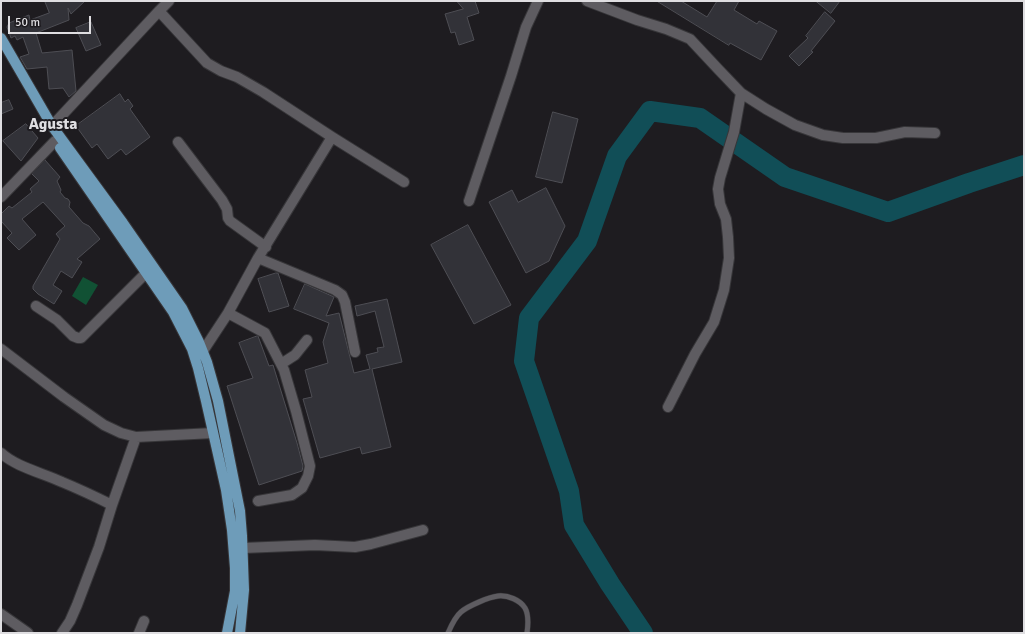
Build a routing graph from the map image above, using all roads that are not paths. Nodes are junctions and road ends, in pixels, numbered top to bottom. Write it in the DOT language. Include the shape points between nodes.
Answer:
graph roads {
  1 [pos="169,1"];
  2 [pos="538,1"];
  3 [pos="587,1"];
  4 [pos="159,11"];
  5 [pos="1,38"];
  6 [pos="1,50"];
  7 [pos="741,92"];
  8 [pos="52,126"];
  9 [pos="935,133"];
  10 [pos="332,137"];
  11 [pos="55,141"];
  12 [pos="178,142"];
  13 [pos="404,182"];
  14 [pos="1,197"];
  15 [pos="469,201"];
  16 [pos="266,247"];
  17 [pos="258,258"];
  18 [pos="146,273"];
  19 [pos="36,306"];
  20 [pos="228,313"];
  21 [pos="307,340"];
  22 [pos="1,349"];
  23 [pos="203,351"];
  24 [pos="355,352"];
  25 [pos="281,364"];
  26 [pos="668,407"];
  27 [pos="213,433"];
  28 [pos="136,437"];
  29 [pos="1,452"];
  30 [pos="258,501"];
  31 [pos="112,505"];
  32 [pos="423,530"];
  33 [pos="243,548"];
  34 [pos="1,614"];
  35 [pos="144,622"];
  36 [pos="28,633"];
  37 [pos="62,633"];
  38 [pos="139,633"];
  39 [pos="227,633"];
  40 [pos="240,633"];
  41 [pos="448,633"];
  42 [pos="527,633"];
  1 -- 4 [label="street"];
  2 -- 15 [label="street" via="526,28"];
  3 -- 7 [label="street" via="690,39"];
  4 -- 8 [label="street"];
  4 -- 10 [label="street" via="207,63 263,92"];
  5 -- 8 [label="main road"];
  6 -- 11 [label="main road"];
  7 -- 9 [label="street" via="795,125 823,135 876,138 905,132"];
  7 -- 26 [label="street" via="734,132 718,189 728,237 729,258 724,290 714,322"];
  8 -- 23 [label="main road" via="182,308"];
  10 -- 13 [label="street"];
  10 -- 16 [label="street"];
  11 -- 14 [label="street"];
  11 -- 18 [label="main road"];
  12 -- 16 [label="street" via="222,200 230,221"];
  16 -- 17 [label="street"];
  17 -- 20 [label="street"];
  17 -- 24 [label="street" via="335,290 342,296"];
  18 -- 19 [label="street" via="81,338 73,336 57,320"];
  18 -- 27 [label="main road" via="173,312 192,349"];
  20 -- 23 [label="street"];
  20 -- 25 [label="street" via="265,333"];
  21 -- 25 [label="street" via="295,355"];
  22 -- 28 [label="street" via="104,425"];
  23 -- 33 [label="main road" via="224,427 240,511"];
  25 -- 30 [label="street" via="310,466 302,488 292,495"];
  27 -- 28 [label="street"];
  27 -- 39 [label="main road" via="226,490 235,568 235,591"];
  28 -- 31 [label="street"];
  29 -- 31 [label="street" via="21,465"];
  31 -- 37 [label="street" via="77,605"];
  32 -- 33 [label="street" via="355,547 315,544"];
  33 -- 40 [label="main road" via="244,590"];
  34 -- 36 [label="street"];
  35 -- 38 [label="street"];
  41 -- 42 [label="lane" via="461,612 476,603 506,596 521,603 526,610"];
}
